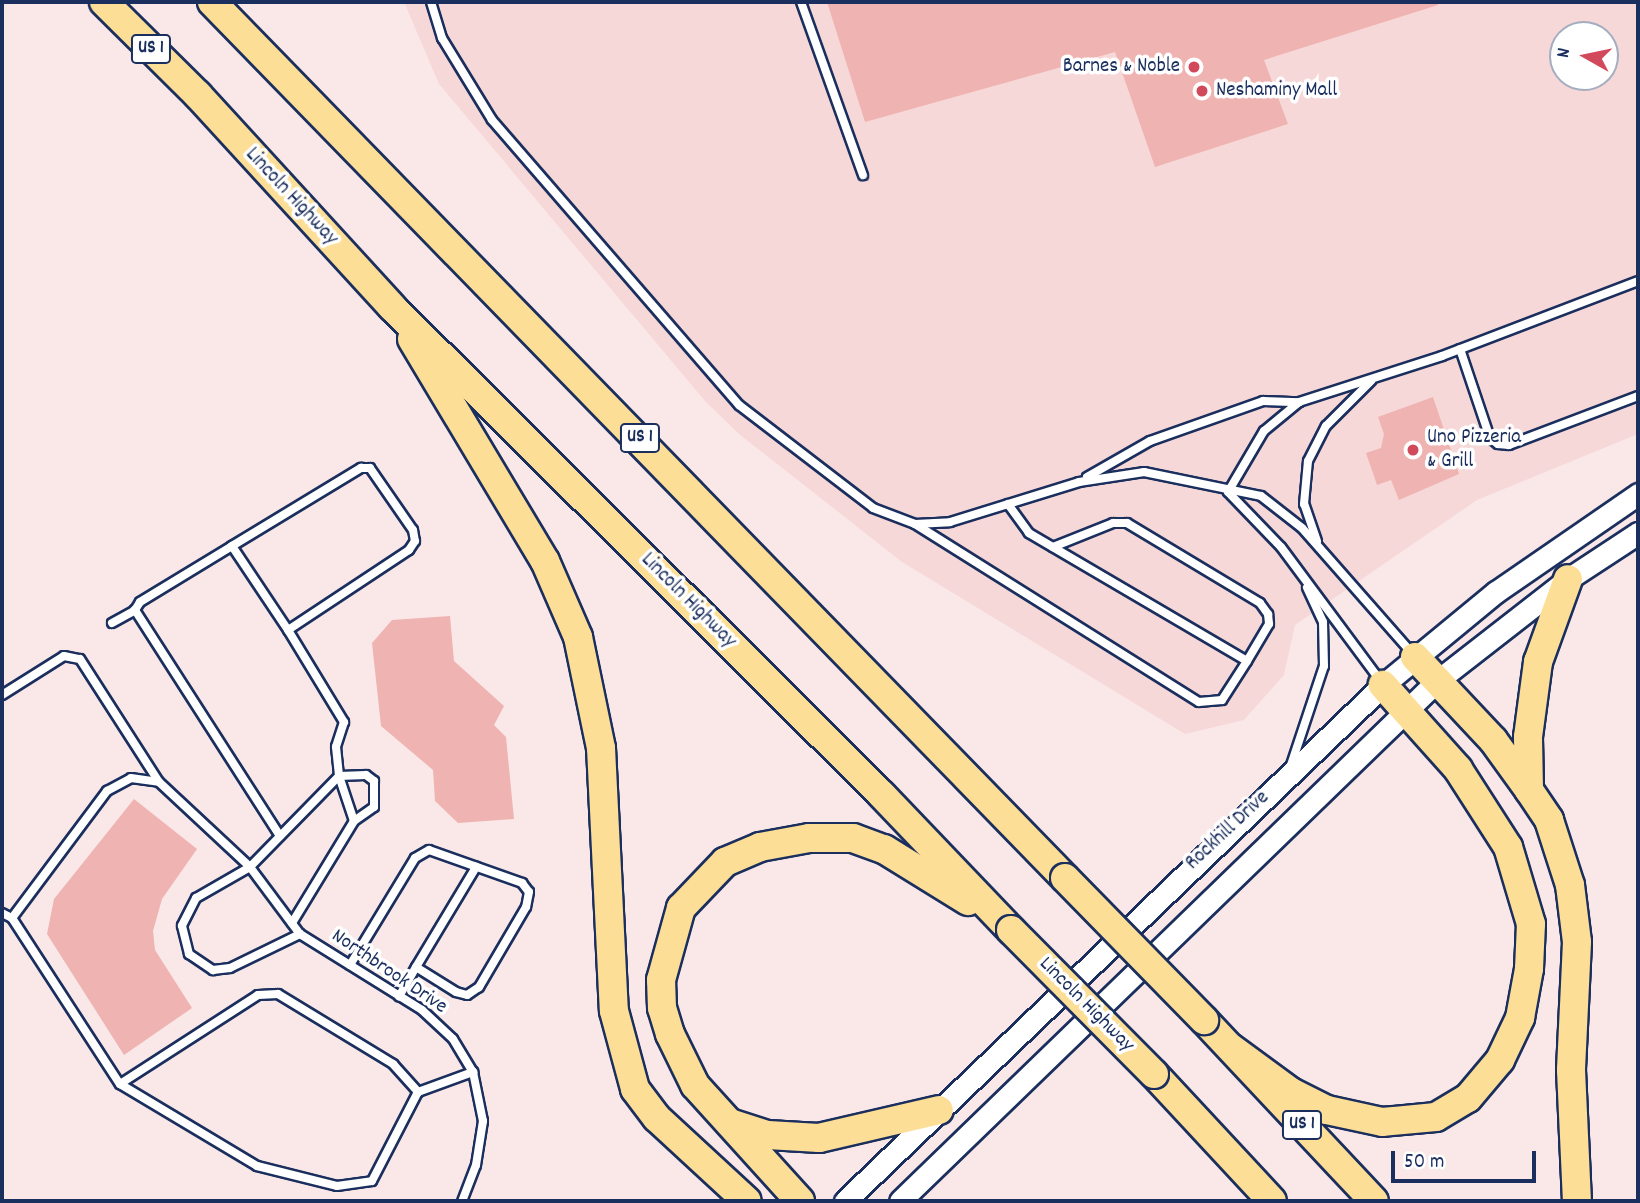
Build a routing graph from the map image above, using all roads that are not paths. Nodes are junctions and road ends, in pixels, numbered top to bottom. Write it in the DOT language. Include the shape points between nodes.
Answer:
graph roads {
  1 [pos="104,2"];
  2 [pos="212,2"];
  3 [pos="431,2"];
  4 [pos="801,2"];
  5 [pos="863,175"];
  6 [pos="1638,281"];
  7 [pos="393,307"];
  8 [pos="1460,349"];
  9 [pos="1374,377"];
  10 [pos="1638,396"];
  11 [pos="1299,402"];
  12 [pos="1079,482"];
  13 [pos="1228,492"];
  14 [pos="1638,494"];
  15 [pos="1008,503"];
  16 [pos="915,524"];
  17 [pos="1638,533"];
  18 [pos="232,546"];
  19 [pos="1053,547"];
  20 [pos="1281,547"];
  21 [pos="1322,550"];
  22 [pos="1568,579"];
  23 [pos="135,610"];
  24 [pos="112,623"];
  25 [pos="288,630"];
  26 [pos="1415,657"];
  27 [pos="1247,661"];
  28 [pos="1437,681"];
  29 [pos="1383,685"];
  30 [pos="2,695"];
  31 [pos="1405,712"];
  32 [pos="1288,775"];
  33 [pos="339,776"];
  34 [pos="159,782"];
  35 [pos="1530,790"];
  36 [pos="354,821"];
  37 [pos="280,836"];
  38 [pos="250,867"];
  39 [pos="476,867"];
  40 [pos="2,913"];
  41 [pos="12,918"];
  42 [pos="292,923"];
  43 [pos="1011,930"];
  44 [pos="300,934"];
  45 [pos="350,965"];
  46 [pos="416,967"];
  47 [pos="399,996"];
  48 [pos="1231,1048"];
  49 [pos="473,1073"];
  50 [pos="120,1084"];
  51 [pos="418,1091"];
  52 [pos="939,1110"];
  53 [pos="729,1122"];
  54 [pos="709,1169"];
  55 [pos="462,1201"];
  56 [pos="722,1201"];
  57 [pos="747,1201"];
  58 [pos="800,1201"];
  59 [pos="845,1201"];
  60 [pos="900,1201"];
  61 [pos="1272,1201"];
  62 [pos="1374,1201"];
  63 [pos="1577,1201"];
  1 -- 7 [label="highway, Lincoln Highway / US 1" via="198,95"];
  2 -- 48 [label="highway, US 1, bridge"];
  3 -- 16 [label="lane" via="442,38 492,120 739,405 873,508"];
  4 -- 5 [label="lane"];
  6 -- 8 [label="lane"];
  7 -- 43 [label="highway, Lincoln Highway / US 1"];
  7 -- 54 [label="highway" via="532,538 578,637 601,748 614,1011 621,1045 635,1088 657,1118"];
  8 -- 9 [label="lane"];
  8 -- 10 [label="lane" via="1490,438 1498,444 1509,445"];
  9 -- 11 [label="lane"];
  9 -- 21 [label="lane" via="1333,417 1308,461 1304,504"];
  11 -- 12 [label="lane" via="1263,401 1150,441"];
  11 -- 13 [label="lane" via="1264,431"];
  12 -- 13 [label="lane" via="1144,472 1184,477"];
  12 -- 15 [label="lane"];
  13 -- 20 [label="lane"];
  13 -- 21 [label="lane" via="1261,496"];
  14 -- 26 [label="main road, Rockhill Drive" via="1550,552"];
  15 -- 16 [label="lane" via="950,522"];
  15 -- 19 [label="lane" via="1029,533"];
  16 -- 27 [label="lane" via="1199,702 1222,700"];
  17 -- 22 [label="main road, Rockhill Drive"];
  18 -- 23 [label="lane" via="139,602"];
  18 -- 25 [label="lane"];
  18 -- 25 [label="lane" via="361,468 378,474 413,530 415,541 409,550"];
  19 -- 27 [label="lane"];
  19 -- 27 [label="lane" via="1113,523 1126,523 1260,603 1269,614 1269,624"];
  20 -- 29 [label="lane"];
  20 -- 32 [label="lane" via="1312,595 1324,637 1319,687"];
  21 -- 26 [label="lane"];
  22 -- 28 [label="main road, Rockhill Drive"];
  22 -- 35 [label="highway" via="1538,662 1528,737"];
  23 -- 24 [label="lane"];
  23 -- 37 [label="lane"];
  25 -- 33 [label="lane" via="344,722 336,747"];
  26 -- 28 [label="highway"];
  26 -- 29 [label="main road, Rockhill Drive"];
  28 -- 31 [label="main road, Rockhill Drive"];
  28 -- 35 [label="highway" via="1493,740"];
  29 -- 31 [label="highway"];
  29 -- 32 [label="main road, Rockhill Drive"];
  30 -- 34 [label="lane" via="64,656 80,659"];
  31 -- 48 [label="highway" via="1458,769 1508,847 1531,924 1530,969 1520,1018 1500,1060 1468,1098 1436,1116 1382,1122 1327,1111 1291,1092"];
  31 -- 60 [label="main road, Rockhill Drive"];
  32 -- 52 [label="main road, Rockhill Drive"];
  33 -- 36 [label="lane"];
  33 -- 36 [label="lane" via="366,775 374,781 374,807"];
  33 -- 37 [label="lane"];
  34 -- 38 [label="lane"];
  34 -- 41 [label="lane" via="131,778 107,790"];
  35 -- 63 [label="highway" via="1549,820 1570,885 1577,942 1571,1070"];
  36 -- 42 [label="lane"];
  37 -- 38 [label="lane"];
  38 -- 42 [label="lane"];
  38 -- 44 [label="lane" via="196,898 188,908 182,926 189,954 213,970 230,968"];
  39 -- 45 [label="lane" via="429,849 415,858"];
  39 -- 46 [label="lane"];
  39 -- 46 [label="lane" via="522,884 529,892 526,907 479,987 467,995 456,992"];
  40 -- 41 [label="lane"];
  41 -- 50 [label="lane"];
  42 -- 44 [label="lane"];
  43 -- 53 [label="highway" via="907,860 853,838 787,840 725,862 681,908 666,956 662,994 670,1034 690,1076"];
  43 -- 61 [label="highway, Lincoln Highway / US 1, bridge"];
  44 -- 45 [label="lane, Northbrook Drive"];
  45 -- 47 [label="lane, Northbrook Drive"];
  46 -- 47 [label="lane"];
  47 -- 49 [label="lane, Northbrook Drive" via="446,1031"];
  48 -- 62 [label="highway, US 1"];
  49 -- 51 [label="lane"];
  49 -- 55 [label="lane, Northbrook Drive" via="482,1105 482,1138"];
  50 -- 51 [label="lane" via="258,995 278,994 393,1064"];
  50 -- 51 [label="lane" via="257,1166 337,1186 372,1181"];
  52 -- 53 [label="highway" via="819,1138 768,1135"];
  52 -- 59 [label="main road, Rockhill Drive"];
  53 -- 58 [label="highway"];
  54 -- 56 [label="highway"];
  54 -- 57 [label="highway"];
}
